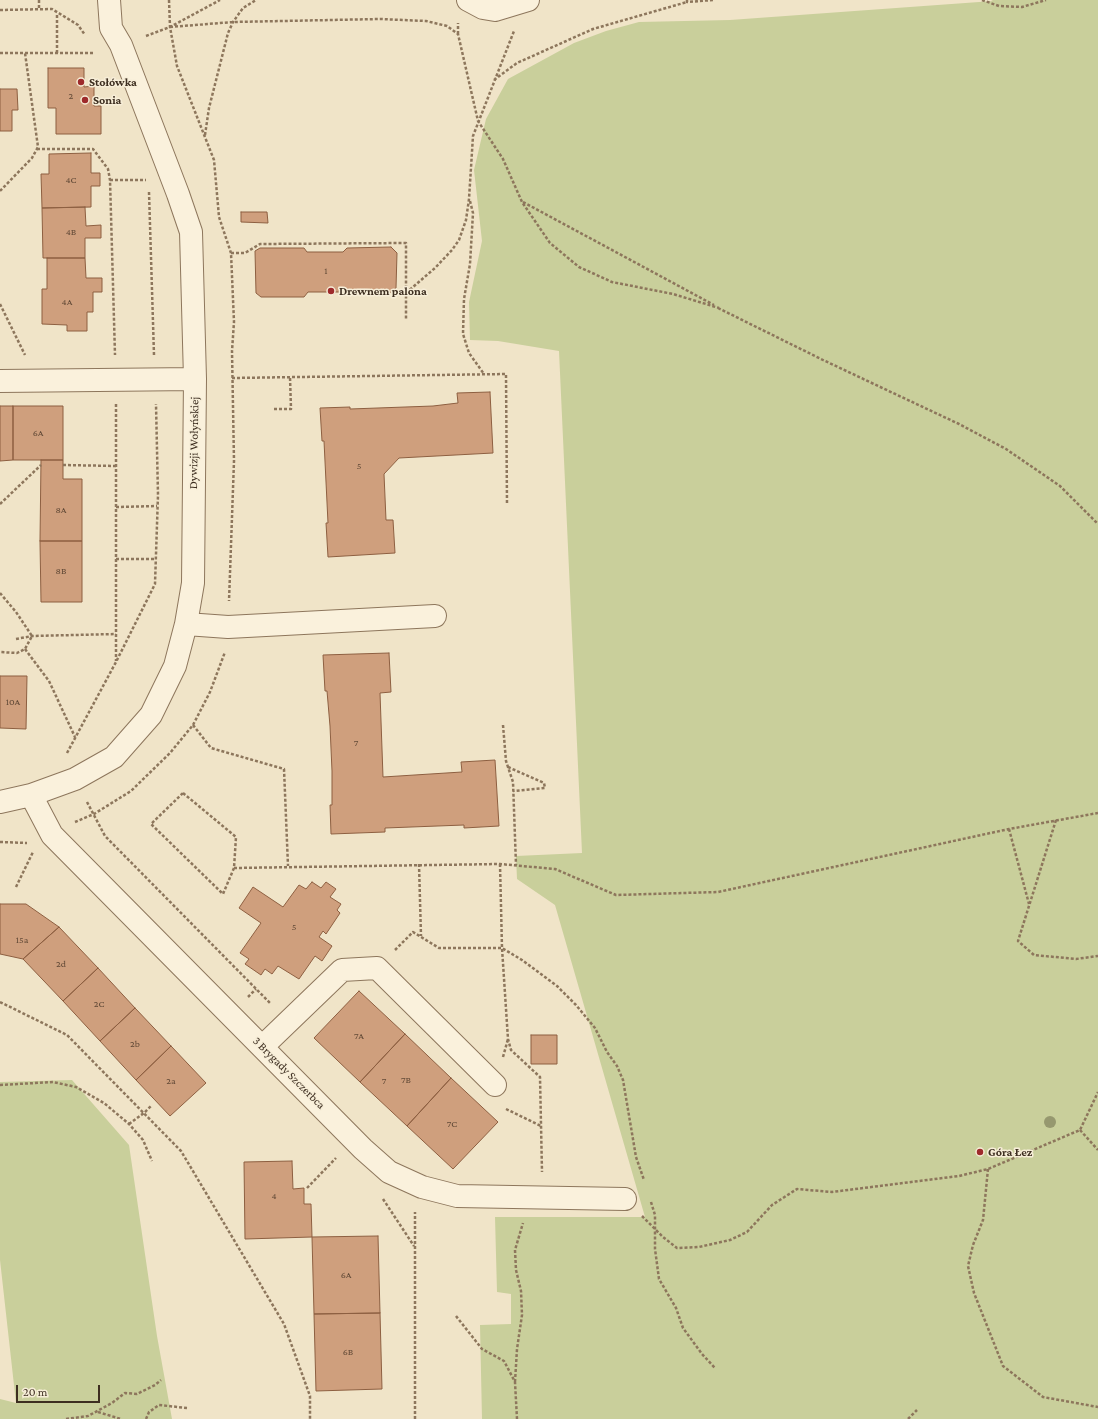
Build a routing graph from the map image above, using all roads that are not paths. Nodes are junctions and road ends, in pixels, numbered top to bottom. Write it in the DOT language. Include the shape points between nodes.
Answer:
graph roads {
  1 [pos="109,0"];
  2 [pos="468,0"];
  3 [pos="528,0"];
  4 [pos="195,379"];
  5 [pos="0,381"];
  6 [pos="436,616"];
  7 [pos="186,624"];
  8 [pos="31,795"];
  9 [pos="0,802"];
  10 [pos="262,1047"];
  11 [pos="495,1085"];
  12 [pos="625,1199"];
  1 -- 4 [label="street, Dywizji Wołyńskiej" via="112,28 167,164 191,232"];
  2 -- 3 [label="street" via="483,8 495,10"];
  4 -- 5 [label="street"];
  4 -- 7 [label="street, Dywizji Wołyńskiej" via="193,583"];
  6 -- 7 [label="street" via="228,627"];
  7 -- 8 [label="street, Dywizji Wołyńskiej" via="175,666 151,715 114,757 75,779"];
  8 -- 9 [label="street, Dywizji Wołyńskiej"];
  8 -- 10 [label="street, 3 Brygady Szczerbca" via="52,835"];
  10 -- 11 [label="street" via="342,970 378,968"];
  10 -- 12 [label="street, 3 Brygady Szczerbca" via="390,1172 422,1187 457,1196"];
}
